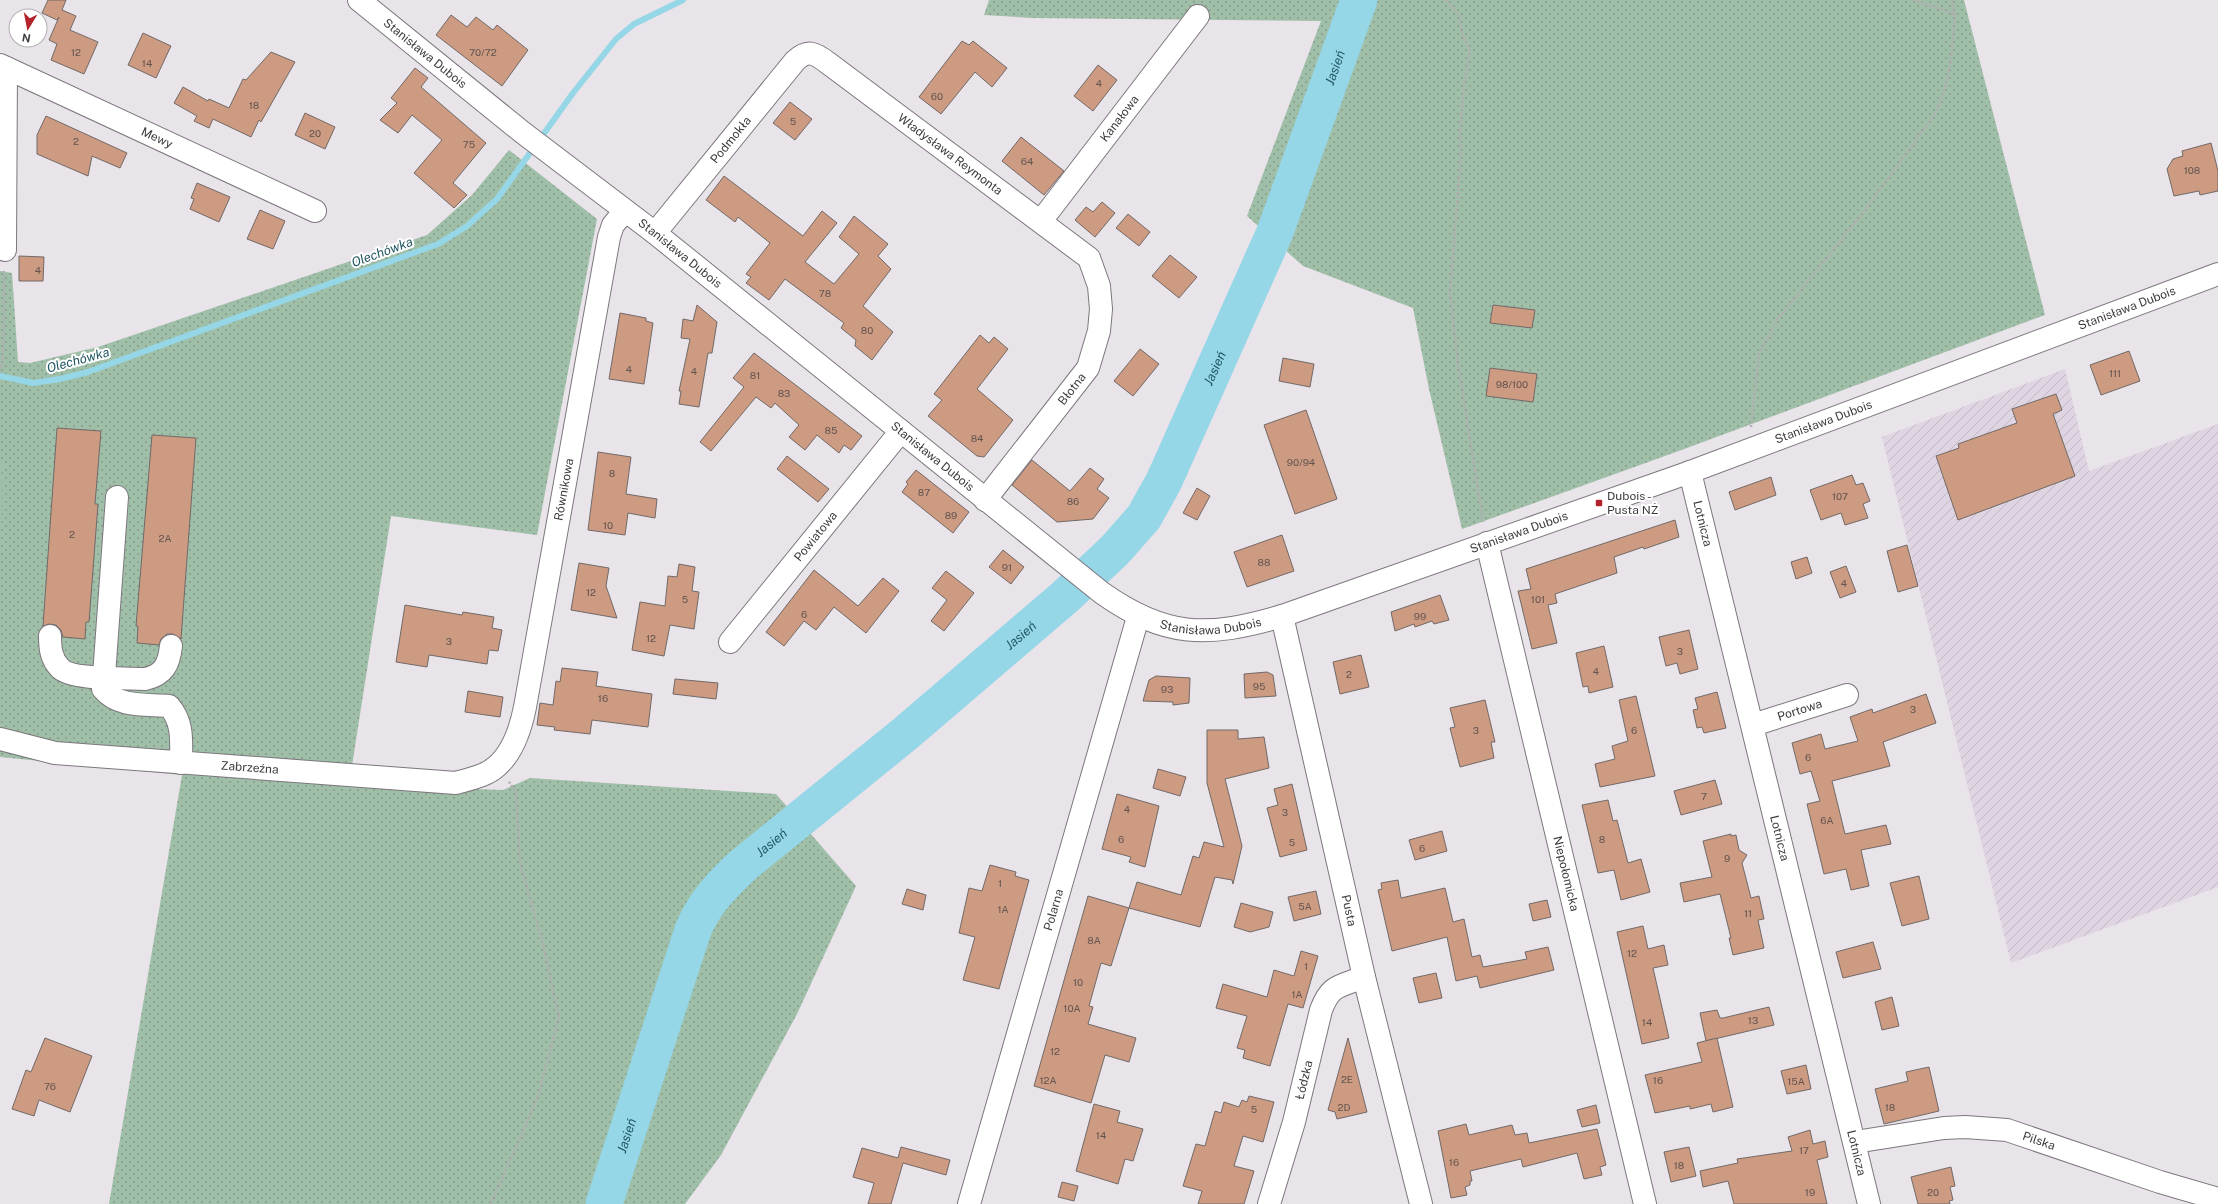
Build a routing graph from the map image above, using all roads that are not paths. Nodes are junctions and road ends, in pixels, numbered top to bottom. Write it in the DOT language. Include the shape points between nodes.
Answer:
graph roads {
  1 [pos="359,0"];
  2 [pos="1198,16"];
  3 [pos="811,53"];
  4 [pos="3,66"];
  5 [pos="315,211"];
  6 [pos="624,212"];
  7 [pos="1041,221"];
  8 [pos="655,233"];
  9 [pos="5,250"];
  10 [pos="1088,258"];
  11 [pos="2218,274"];
  12 [pos="901,432"];
  13 [pos="1690,472"];
  14 [pos="117,497"];
  15 [pos="985,500"];
  16 [pos="1487,543"];
  17 [pos="1138,616"];
  18 [pos="1282,616"];
  19 [pos="50,636"];
  20 [pos="730,642"];
  21 [pos="171,646"];
  22 [pos="104,677"];
  23 [pos="1847,695"];
  24 [pos="1753,725"];
  25 [pos="0,739"];
  26 [pos="181,764"];
  27 [pos="497,766"];
  28 [pos="1364,977"];
  29 [pos="1855,1142"];
  30 [pos="2218,1199"];
  31 [pos="968,1204"];
  32 [pos="1269,1204"];
  33 [pos="1421,1204"];
  34 [pos="1645,1204"];
  35 [pos="1868,1204"];
  1 -- 6 [label="street, Stanisława Dubois"];
  2 -- 7 [label="street, Kanałowa"];
  3 -- 7 [label="street, Władysława Reymonta"];
  3 -- 8 [label="street, Podmokła" via="802,54 795,61"];
  4 -- 5 [label="street, Mewy"];
  4 -- 9 [label="street"];
  6 -- 8 [label="street, Stanisława Dubois"];
  6 -- 27 [label="street, Równikowa" via="613,225 609,237 524,713 516,736"];
  7 -- 10 [label="street, Władysława Reymonta"];
  8 -- 12 [label="street, Stanisława Dubois"];
  10 -- 15 [label="street, Błotna" via="1100,286 1101,309 1088,368"];
  11 -- 13 [label="street, Stanisława Dubois"];
  12 -- 15 [label="street, Stanisława Dubois"];
  12 -- 20 [label="street, Powiatowa"];
  13 -- 16 [label="street, Stanisława Dubois"];
  13 -- 24 [label="street, Lotnicza"];
  14 -- 22 [label="street"];
  15 -- 17 [label="street, Stanisława Dubois" via="1102,593"];
  16 -- 18 [label="street, Stanisława Dubois"];
  16 -- 34 [label="street, Niepołomicka"];
  17 -- 18 [label="street, Stanisława Dubois" via="1157,624 1196,631 1236,627"];
  17 -- 31 [label="street, Polarna"];
  18 -- 28 [label="street, Pusta"];
  19 -- 22 [label="street" via="50,650 60,669 72,675"];
  21 -- 22 [label="street" via="167,667 155,677"];
  22 -- 26 [label="street" via="103,689 111,698 121,702 168,706 176,714 181,726"];
  23 -- 24 [label="street, Portowa"];
  24 -- 29 [label="street, Lotnicza"];
  25 -- 26 [label="street, Zabrzeźna" via="55,753"];
  26 -- 27 [label="street, Zabrzeźna" via="456,783 480,776"];
  28 -- 32 [label="street, Łódzka" via="1331,990 1326,995 1294,1122"];
  28 -- 33 [label="street, Pusta"];
  29 -- 30 [label="street, Pilska" via="1944,1128 2007,1130"];
  29 -- 35 [label="street, Lotnicza"];
}
